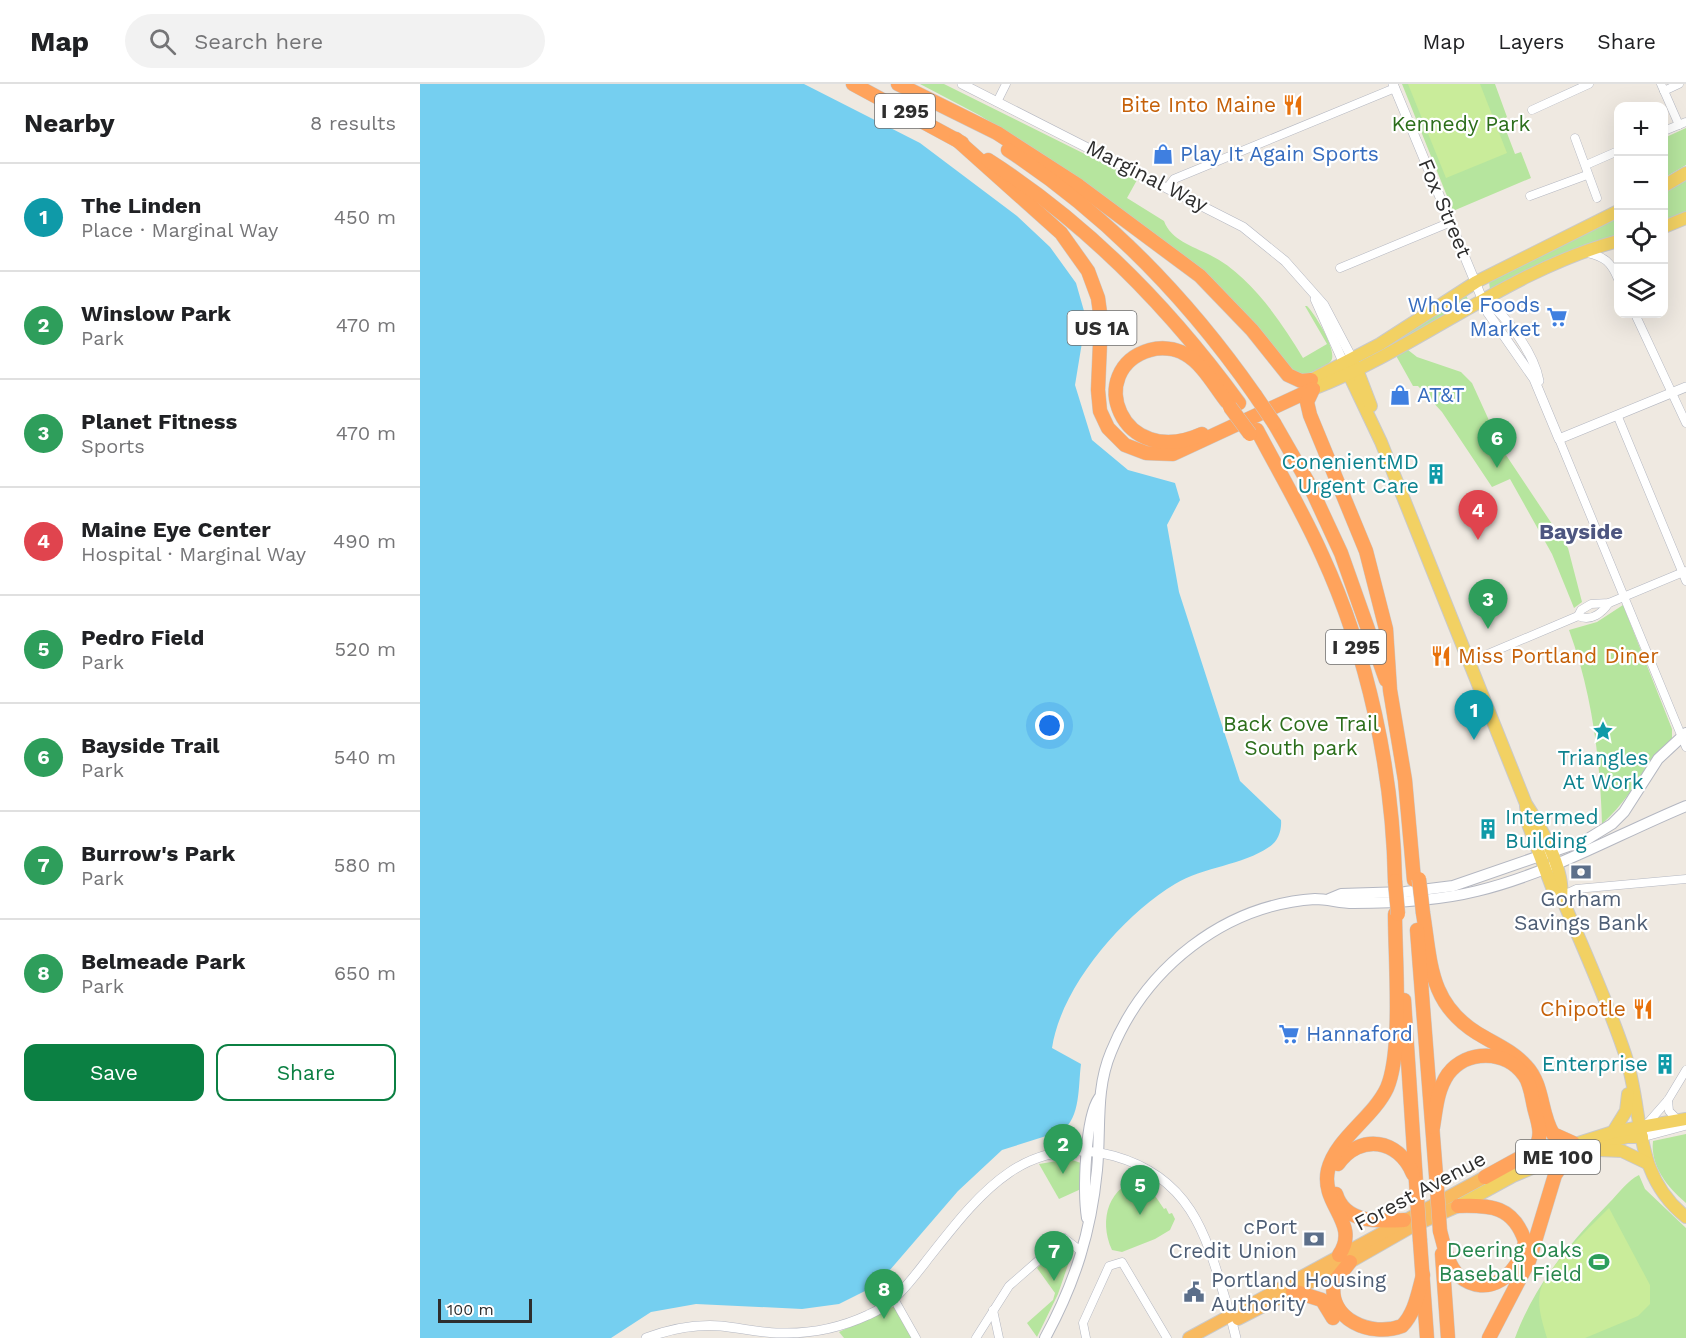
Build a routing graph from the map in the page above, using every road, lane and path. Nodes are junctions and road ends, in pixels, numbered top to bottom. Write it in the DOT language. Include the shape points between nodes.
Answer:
graph roads {
  1 [pos="853,84"];
  2 [pos="898,84"];
  3 [pos="962,84"];
  4 [pos="1006,84"];
  5 [pos="1589,84"];
  6 [pos="1679,84"];
  7 [pos="1394,86"];
  8 [pos="1663,88"];
  9 [pos="998,102"];
  10 [pos="941,105"];
  11 [pos="1532,110"];
  12 [pos="1682,124"];
  13 [pos="1668,129"];
  14 [pos="1575,138"];
  15 [pos="956,139"];
  16 [pos="1614,153"];
  17 [pos="1586,165"];
  18 [pos="1686,173"];
  19 [pos="1587,175"];
  20 [pos="1668,184"];
  21 [pos="1168,187"];
  22 [pos="1530,196"];
  23 [pos="1597,198"];
  24 [pos="1614,213"];
  25 [pos="1686,218"];
  26 [pos="1451,222"];
  27 [pos="1668,225"];
  28 [pos="1614,242"];
  29 [pos="1583,251"];
  30 [pos="1340,268"];
  31 [pos="1614,270"];
  32 [pos="1476,282"];
  33 [pos="1484,298"];
  34 [pos="1637,318"];
  35 [pos="1351,368"];
  36 [pos="1312,384"];
  37 [pos="1686,387"];
  38 [pos="1672,393"];
  39 [pos="1234,405"];
  40 [pos="1618,417"];
  41 [pos="1686,423"];
  42 [pos="1559,439"];
  43 [pos="1684,572"];
  44 [pos="1686,581"];
  45 [pos="1624,596"];
  46 [pos="1609,603"];
  47 [pos="1578,616"];
  48 [pos="1469,662"];
  49 [pos="1390,690"];
  50 [pos="1685,739"];
  51 [pos="1686,806"];
  52 [pos="1548,861"];
  53 [pos="1686,879"];
  54 [pos="1561,896"];
  55 [pos="1420,913"];
  56 [pos="1397,914"];
  57 [pos="1626,1058"];
  58 [pos="1686,1070"];
  59 [pos="1630,1081"];
  60 [pos="1099,1098"];
  61 [pos="1668,1100"];
  62 [pos="1683,1121"];
  63 [pos="1433,1127"];
  64 [pos="1642,1130"];
  65 [pos="1613,1132"];
  66 [pos="1576,1149"];
  67 [pos="1087,1150"];
  68 [pos="1599,1150"];
  69 [pos="1098,1153"];
  70 [pos="1647,1163"];
  71 [pos="1485,1177"];
  72 [pos="1416,1180"];
  73 [pos="1480,1194"];
  74 [pos="1458,1206"];
  75 [pos="1686,1218"];
  76 [pos="1087,1220"];
  77 [pos="1404,1220"];
  78 [pos="1440,1231"];
  79 [pos="1082,1252"];
  80 [pos="1344,1259"];
  81 [pos="1423,1275"];
  82 [pos="1293,1291"];
  83 [pos="894,1299"];
  84 [pos="993,1310"];
  85 [pos="1231,1318"];
  86 [pos="1347,1335"];
  87 [pos="646,1338"];
  88 [pos="916,1338"];
  89 [pos="976,1338"];
  90 [pos="991,1338"];
  91 [pos="999,1338"];
  92 [pos="1045,1338"];
  93 [pos="1086,1338"];
  94 [pos="1167,1338"];
  95 [pos="1189,1338"];
  96 [pos="1202,1338"];
  97 [pos="1236,1338"];
  98 [pos="1427,1338"];
  99 [pos="1448,1338"];
  100 [pos="1489,1338"];
  1 -- 15 [label="highway, I 295"];
  2 -- 10 [label="highway, I 295"];
  3 -- 9 [label="street, Marginal Way"];
  4 -- 9 [label="street"];
  5 -- 11 [label="street"];
  6 -- 8 [label="street"];
  7 -- 21 [label="street" via="1174,179"];
  7 -- 26 [label="street, Fox Street"];
  8 -- 12 [label="street"];
  9 -- 21 [label="street, Marginal Way"];
  10 -- 36 [label="highway" via="1033,155 1171,254 1227,302 1288,375"];
  10 -- 49 [label="highway, I 295, bridge" via="1048,177 1115,232 1189,308 1255,394 1309,484 1341,553"];
  12 -- 13 [label="street"];
  14 -- 17 [label="street"];
  15 -- 36 [label="highway, US 1A" via="1060,233 1088,271 1101,320 1100,411 1108,428 1125,445 1146,453 1173,454"];
  15 -- 39 [label="highway, I 295" via="1037,193 1110,254 1165,309"];
  16 -- 17 [label="street"];
  17 -- 19 [label="street"];
  18 -- 20 [label="main road"];
  19 -- 22 [label="street"];
  19 -- 23 [label="street"];
  21 -- 35 [label="street, Marginal Way" via="1229,218 1285,261 1332,317"];
  24 -- 32 [label="main road, US 1A"];
  25 -- 27 [label="main road"];
  26 -- 30 [label="street"];
  26 -- 32 [label="street, Fox Street"];
  28 -- 29 [label="main road, US 1A"];
  29 -- 31 [label="street" via="1602,257"];
  29 -- 33 [label="main road, US 1A"];
  32 -- 33 [label="street, Fox Street"];
  32 -- 35 [label="main road, US 1A"];
  33 -- 35 [label="main road, US 1A"];
  33 -- 42 [label="street, Fox Street" via="1530,355 1542,399"];
  34 -- 38 [label="street"];
  35 -- 36 [label="main road, US 1A"];
  35 -- 48 [label="main road, Marginal Way" via="1373,411 1374,425"];
  36 -- 39 [label="highway" via="1204,433 1167,442 1144,438 1131,430 1118,411 1117,388 1125,368 1136,357 1156,348 1171,349 1192,358"];
  36 -- 49 [label="highway" via="1307,402 1313,426 1351,510 1374,575 1386,629"];
  37 -- 38 [label="street"];
  38 -- 40 [label="street"];
  38 -- 41 [label="street"];
  39 -- 56 [label="highway, I 295, bridge" via="1278,471 1322,555 1362,665 1386,782"];
  40 -- 42 [label="street"];
  40 -- 43 [label="street"];
  42 -- 45 [label="street"];
  43 -- 44 [label="street"];
  43 -- 45 [label="street"];
  45 -- 46 [label="street"];
  45 -- 50 [label="street"];
  46 -- 47 [label="street" via="1591,604"];
  46 -- 47 [label="street" via="1594,616"];
  47 -- 48 [label="street"];
  48 -- 52 [label="main road, Marginal Way"];
  49 -- 55 [label="highway, I 295"];
  50 -- 52 [label="main road" via="1658,759 1618,819"];
  51 -- 52 [label="main road"];
  52 -- 54 [label="main road, Marginal Way" via="1563,886"];
  52 -- 60 [label="main road" via="1453,886 1341,894 1286,903 1211,932 1184,952 1135,1005 1111,1053"];
  53 -- 54 [label="street" via="1576,889"];
  54 -- 57 [label="main road, Marginal Way"];
  55 -- 63 [label="highway, I 295"];
  55 -- 66 [label="highway" via="1433,974 1444,1003 1471,1029 1526,1066 1540,1092 1553,1134"];
  56 -- 72 [label="highway"];
  56 -- 80 [label="highway" via="1392,1073 1383,1094 1329,1168 1330,1199 1347,1231"];
  57 -- 59 [label="main road, Marginal Way"];
  57 -- 64 [label="main road, Marginal Way" via="1635,1071"];
  58 -- 61 [label="street"];
  59 -- 64 [label="main road, Marginal Way"];
  59 -- 65 [label="main road" via="1626,1111"];
  60 -- 67 [label="main road" via="1093,1106"];
  60 -- 69 [label="main road"];
  61 -- 62 [label="street" via="1669,1111"];
  61 -- 64 [label="street"];
  62 -- 64 [label="main road, Forest Avenue / ME 100"];
  63 -- 71 [label="highway" via="1441,1088 1463,1061 1488,1055 1516,1066 1526,1077 1539,1126 1539,1144"];
  63 -- 78 [label="highway, I 295, bridge"];
  64 -- 65 [label="main road, Forest Avenue / ME 100"];
  64 -- 68 [label="main road"];
  64 -- 70 [label="main road"];
  64 -- 73 [label="main road, Forest Avenue / ME 100" via="1540,1164"];
  65 -- 66 [label="main road, Forest Avenue / ME 100"];
  66 -- 68 [label="main road"];
  66 -- 71 [label="main road, Forest Avenue / ME 100"];
  66 -- 73 [label="main road"];
  66 -- 100 [label="highway" via="1555,1175 1529,1261"];
  67 -- 69 [label="street"];
  67 -- 76 [label="main road"];
  67 -- 83 [label="street" via="1038,1157 1004,1175 977,1200"];
  68 -- 70 [label="main road" via="1622,1150"];
  69 -- 76 [label="main road" via="1093,1203"];
  69 -- 85 [label="street" via="1140,1165 1169,1184 1188,1205 1205,1235"];
  70 -- 75 [label="main road" via="1666,1199"];
  71 -- 77 [label="highway, Forest Avenue"];
  72 -- 77 [label="highway" via="1407,1160 1398,1152 1371,1142 1358,1145 1337,1165 1337,1198 1345,1209 1356,1217 1376,1221"];
  72 -- 81 [label="highway, bridge"];
  73 -- 74 [label="main road, Forest Avenue / ME 100"];
  74 -- 78 [label="highway" via="1489,1206 1514,1218 1525,1241 1517,1267 1497,1283 1482,1285 1468,1281 1450,1264"];
  74 -- 80 [label="highway, Forest Avenue"];
  76 -- 79 [label="main road"];
  77 -- 80 [label="highway, Forest Avenue"];
  78 -- 99 [label="highway, I 295"];
  79 -- 84 [label="street" via="1065,1238 1017,1278"];
  79 -- 92 [label="main road" via="1071,1288"];
  80 -- 81 [label="highway" via="1334,1282 1334,1301 1346,1323 1358,1333 1373,1337 1389,1334 1407,1320"];
  80 -- 82 [label="highway, Forest Avenue"];
  80 -- 85 [label="highway, Forest Avenue"];
  81 -- 98 [label="highway"];
  82 -- 85 [label="highway, Forest Avenue"];
  82 -- 86 [label="highway" via="1322,1300"];
  83 -- 87 [label="street" via="853,1321 814,1332 779,1333 706,1325"];
  83 -- 88 [label="street"];
  84 -- 89 [label="street"];
  84 -- 91 [label="street"];
  85 -- 95 [label="highway, Forest Avenue"];
  85 -- 96 [label="highway, Forest Avenue"];
  85 -- 97 [label="street"];
  90 -- 91 [label="street"];
  93 -- 94 [label="street" via="1083,1323 1109,1266 1122,1262"];
}
